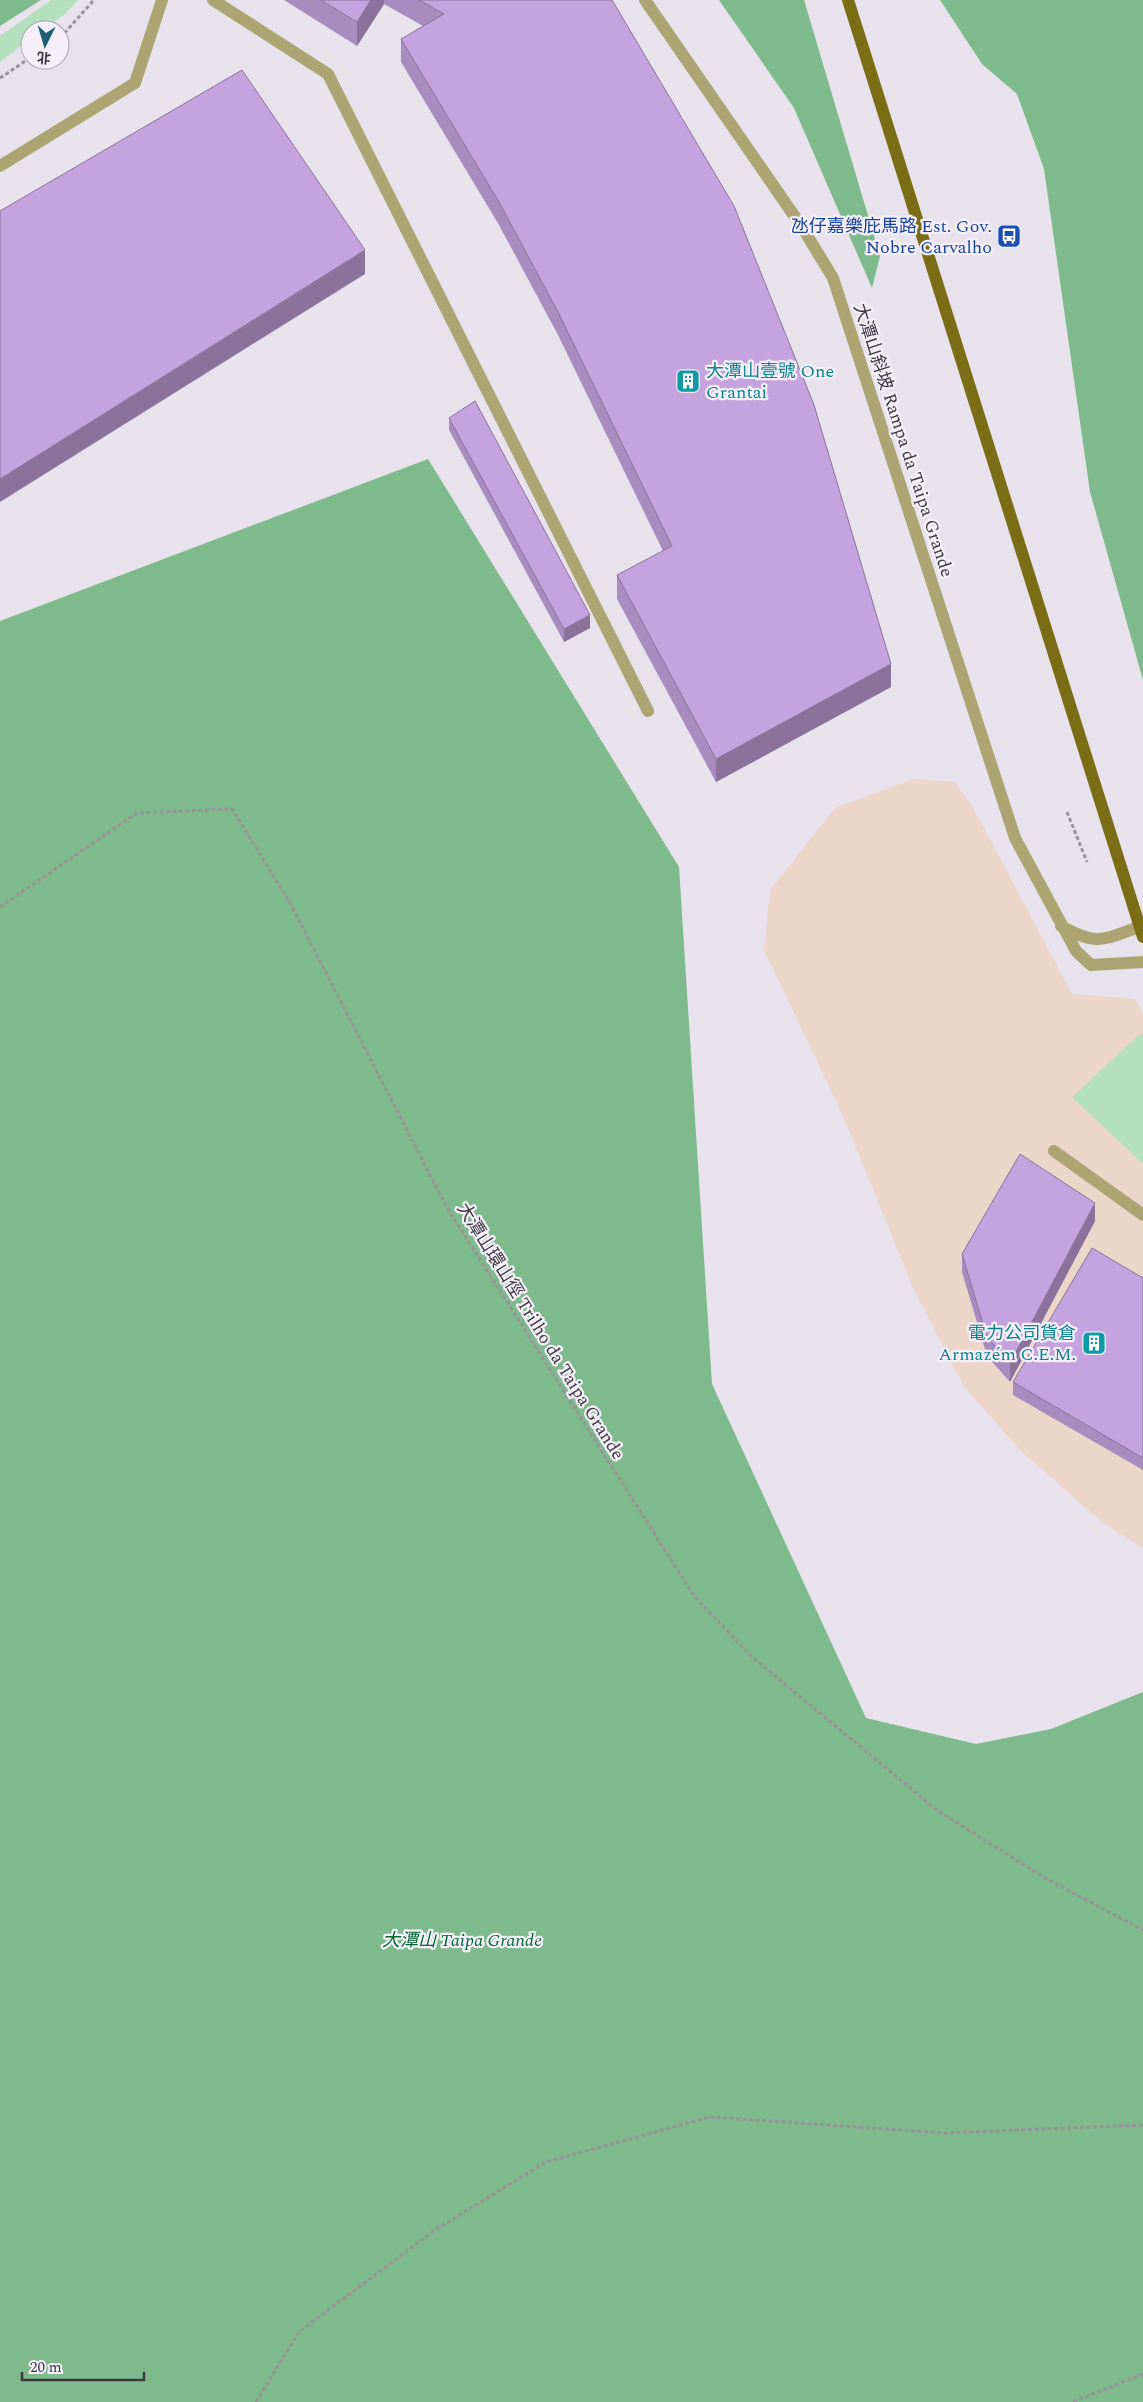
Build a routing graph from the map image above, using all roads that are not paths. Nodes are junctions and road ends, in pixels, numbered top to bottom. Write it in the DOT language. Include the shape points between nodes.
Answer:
graph roads {
  1 [pos="162,0"];
  2 [pos="213,0"];
  3 [pos="645,0"];
  4 [pos="848,0"];
  5 [pos="0,166"];
  6 [pos="648,711"];
  7 [pos="1061,926"];
  8 [pos="1141,932"];
  9 [pos="1143,962"];
  10 [pos="1054,1151"];
  11 [pos="1143,1215"];
  1 -- 5 [label="street" via="135,83"];
  2 -- 6 [label="street" via="328,74"];
  3 -- 7 [label="street, 大潭山斜坡 Rampa da Taipa Grande" via="802,227 833,278 1015,838"];
  4 -- 8 [label="main road"];
  7 -- 8 [label="street" via="1092,940"];
  7 -- 9 [label="street, 大潭山斜坡 Rampa da Taipa Grande" via="1076,951 1091,965"];
  10 -- 11 [label="street"];
}
